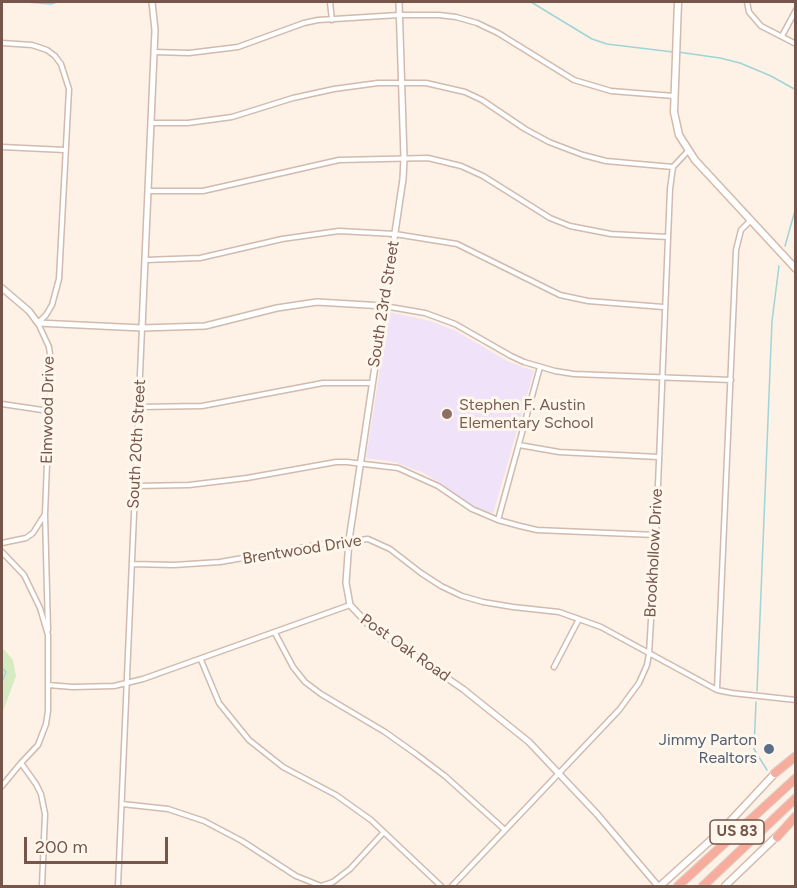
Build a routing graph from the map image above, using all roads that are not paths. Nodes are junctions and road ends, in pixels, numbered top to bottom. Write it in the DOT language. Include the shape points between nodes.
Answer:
graph roads {
  1 [pos="152,2"];
  2 [pos="330,2"];
  3 [pos="399,2"];
  4 [pos="678,2"];
  5 [pos="747,2"];
  6 [pos="795,10"];
  7 [pos="399,15"];
  8 [pos="332,20"];
  9 [pos="782,36"];
  10 [pos="2,43"];
  11 [pos="795,44"];
  12 [pos="153,52"];
  13 [pos="401,83"];
  14 [pos="674,96"];
  15 [pos="150,123"];
  16 [pos="2,147"];
  17 [pos="65,150"];
  18 [pos="688,151"];
  19 [pos="404,158"];
  20 [pos="673,167"];
  21 [pos="148,191"];
  22 [pos="750,221"];
  23 [pos="395,234"];
  24 [pos="668,237"];
  25 [pos="144,260"];
  26 [pos="795,269"];
  27 [pos="2,288"];
  28 [pos="384,306"];
  29 [pos="663,307"];
  30 [pos="38,323"];
  31 [pos="142,328"];
  32 [pos="540,367"];
  33 [pos="662,378"];
  34 [pos="731,380"];
  35 [pos="372,383"];
  36 [pos="2,404"];
  37 [pos="139,407"];
  38 [pos="49,411"];
  39 [pos="519,444"];
  40 [pos="658,457"];
  41 [pos="360,463"];
  42 [pos="135,486"];
  43 [pos="45,514"];
  44 [pos="498,520"];
  45 [pos="656,535"];
  46 [pos="350,540"];
  47 [pos="2,543"];
  48 [pos="2,552"];
  49 [pos="132,564"];
  50 [pos="350,605"];
  51 [pos="579,619"];
  52 [pos="275,633"];
  53 [pos="48,635"];
  54 [pos="649,654"];
  55 [pos="201,660"];
  56 [pos="554,667"];
  57 [pos="128,683"];
  58 [pos="48,685"];
  59 [pos="717,690"];
  60 [pos="795,700"];
  61 [pos="795,751"];
  62 [pos="795,756"];
  63 [pos="21,763"];
  64 [pos="558,772"];
  65 [pos="775,773"];
  66 [pos="795,778"];
  67 [pos="2,786"];
  68 [pos="795,798"];
  69 [pos="122,804"];
  70 [pos="795,818"];
  71 [pos="505,831"];
  72 [pos="384,832"];
  73 [pos="777,837"];
  74 [pos="42,886"];
  75 [pos="118,886"];
  76 [pos="441,886"];
  77 [pos="452,886"];
  78 [pos="659,886"];
  79 [pos="678,886"];
  80 [pos="703,886"];
  81 [pos="725,886"];
  1 -- 12 [label="street, South 20th Street"];
  2 -- 8 [label="street"];
  3 -- 7 [label="street, South 23rd Street"];
  4 -- 14 [label="main road"];
  5 -- 9 [label="street" via="749,12 760,26"];
  6 -- 9 [label="street"];
  7 -- 8 [label="street"];
  7 -- 13 [label="street, South 23rd Street"];
  7 -- 14 [label="street" via="467,20 498,33 574,80 611,91"];
  8 -- 12 [label="street" via="304,23 238,47 191,53"];
  9 -- 11 [label="street"];
  10 -- 17 [label="street" via="39,47 61,64 69,90"];
  12 -- 15 [label="street, South 20th Street"];
  13 -- 15 [label="street" via="334,89 232,117"];
  13 -- 19 [label="street, South 23rd Street"];
  13 -- 20 [label="street" via="426,83 465,92 549,142 583,155"];
  14 -- 18 [label="main road" via="676,124"];
  15 -- 21 [label="street, South 20th Street"];
  16 -- 17 [label="street"];
  17 -- 30 [label="street" via="59,279 51,305"];
  18 -- 20 [label="street"];
  18 -- 22 [label="main road"];
  19 -- 21 [label="street" via="339,160 203,190"];
  19 -- 23 [label="street, South 23rd Street"];
  19 -- 24 [label="street" via="435,159 462,166 570,226 611,234"];
  20 -- 24 [label="street, Brookhollow Drive"];
  21 -- 25 [label="street, South 20th Street"];
  22 -- 26 [label="main road"];
  22 -- 34 [label="street" via="741,230 736,250"];
  23 -- 25 [label="street" via="328,232 200,258"];
  23 -- 28 [label="street, South 23rd Street"];
  23 -- 29 [label="street" via="457,244 560,295 588,302"];
  24 -- 29 [label="street, Brookhollow Drive"];
  25 -- 31 [label="street, South 20th Street"];
  27 -- 30 [label="street, Elmwood Drive" via="29,310"];
  28 -- 31 [label="street" via="317,302 205,326"];
  28 -- 32 [label="street" via="425,313 455,324 511,356"];
  28 -- 35 [label="street, South 23rd Street"];
  29 -- 33 [label="street, Brookhollow Drive"];
  30 -- 31 [label="street"];
  30 -- 38 [label="street, Elmwood Drive" via="51,362"];
  31 -- 37 [label="street, South 20th Street"];
  32 -- 33 [label="street" via="574,374"];
  32 -- 39 [label="street"];
  33 -- 34 [label="street"];
  33 -- 40 [label="street, Brookhollow Drive"];
  34 -- 59 [label="street"];
  35 -- 37 [label="street" via="323,383 202,406"];
  35 -- 41 [label="street, South 23rd Street"];
  36 -- 38 [label="street"];
  37 -- 42 [label="street, South 20th Street"];
  38 -- 43 [label="street, Elmwood Drive"];
  39 -- 40 [label="street" via="559,452"];
  39 -- 44 [label="street"];
  40 -- 45 [label="street, Brookhollow Drive"];
  41 -- 42 [label="street" via="336,462 189,486"];
  41 -- 44 [label="street" via="398,468"];
  41 -- 46 [label="street, South 23rd Street"];
  42 -- 49 [label="street, South 20th Street"];
  43 -- 47 [label="street" via="26,538"];
  43 -- 53 [label="street, Elmwood Drive"];
  44 -- 45 [label="street" via="537,530"];
  45 -- 54 [label="street, Brookhollow Drive"];
  46 -- 49 [label="street, Brentwood Drive" via="220,562"];
  46 -- 50 [label="street, South 23rd Street" via="346,583"];
  46 -- 51 [label="street, Brentwood Drive" via="368,539 390,549 441,586 462,596 559,612"];
  48 -- 53 [label="street" via="24,575"];
  49 -- 57 [label="street, South 20th Street"];
  50 -- 52 [label="street, Post Oak Road"];
  50 -- 64 [label="street, Post Oak Road" via="368,624 508,724"];
  51 -- 54 [label="street, Brentwood Drive"];
  51 -- 56 [label="street"];
  52 -- 55 [label="street, Post Oak Road"];
  52 -- 71 [label="street" via="305,682 446,776"];
  53 -- 58 [label="street, Elmwood Drive"];
  54 -- 59 [label="street, Brentwood Drive"];
  54 -- 64 [label="street, Brookhollow Drive" via="639,683 619,710"];
  55 -- 57 [label="street, Post Oak Road"];
  55 -- 72 [label="street" via="219,703 249,740 283,767 354,807"];
  57 -- 58 [label="street, Post Oak Road"];
  57 -- 69 [label="street, South 20th Street"];
  58 -- 63 [label="street, Elmwood Drive" via="43,734"];
  59 -- 60 [label="street, Brentwood Drive"];
  61 -- 65 [label="main road"];
  62 -- 65 [label="highway"];
  63 -- 67 [label="street, Elmwood Drive"];
  63 -- 74 [label="street" via="44,804"];
  64 -- 71 [label="street, Brookhollow Drive"];
  64 -- 78 [label="street, Post Oak Road"];
  65 -- 78 [label="main road" via="722,830"];
  66 -- 79 [label="highway, US 83"];
  68 -- 80 [label="highway, US 83"];
  69 -- 72 [label="street" via="168,809 210,823 296,876 321,886 350,868"];
  69 -- 75 [label="street, South 20th Street"];
  70 -- 73 [label="highway"];
  71 -- 77 [label="street, Brookhollow Drive"];
  72 -- 76 [label="street"];
  73 -- 81 [label="main road"];
}
